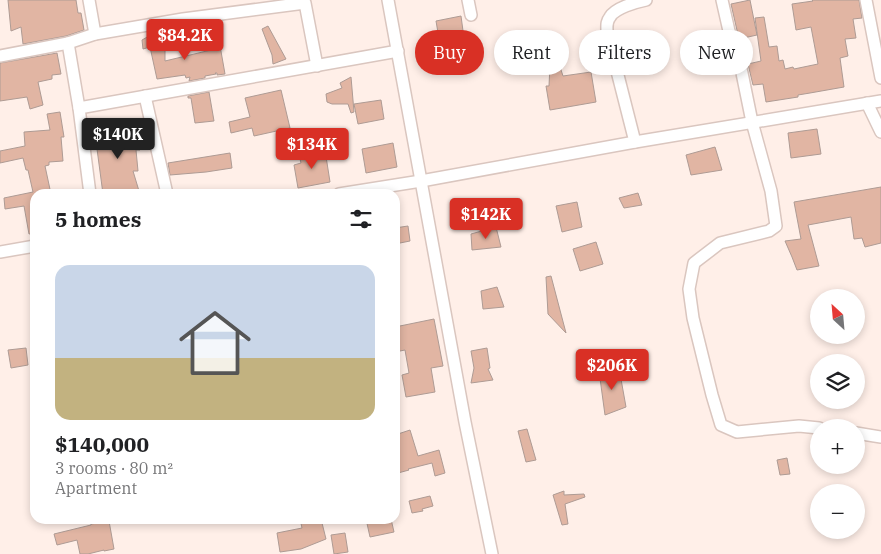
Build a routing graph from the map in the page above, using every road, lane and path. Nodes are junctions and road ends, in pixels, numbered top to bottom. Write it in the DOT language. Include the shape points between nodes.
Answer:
graph roads {
  1 [pos="89,0"];
  2 [pos="388,0"];
  3 [pos="468,0"];
  4 [pos="641,0"];
  5 [pos="722,0"];
  6 [pos="866,0"];
  7 [pos="305,2"];
  8 [pos="471,15"];
  9 [pos="95,34"];
  10 [pos="68,43"];
  11 [pos="398,51"];
  12 [pos="0,56"];
  13 [pos="317,66"];
  14 [pos="881,78"];
  15 [pos="145,96"];
  16 [pos="881,101"];
  17 [pos="867,103"];
  18 [pos="79,108"];
  19 [pos="752,122"];
  20 [pos="881,132"];
  21 [pos="635,142"];
  22 [pos="422,181"];
  23 [pos="89,189"];
  24 [pos="166,189"];
  25 [pos="371,189"];
  26 [pos="30,247"];
  27 [pos="0,252"];
  28 [pos="810,427"];
  29 [pos="865,434"];
  30 [pos="881,437"];
  31 [pos="492,554"];
  1 -- 9 [label="street"];
  2 -- 11 [label="street"];
  3 -- 8 [label="street"];
  4 -- 21 [label="street" via="614,12 607,23"];
  5 -- 19 [label="street"];
  6 -- 14 [label="street"];
  7 -- 9 [label="street"];
  7 -- 13 [label="street"];
  9 -- 10 [label="street"];
  10 -- 12 [label="street"];
  10 -- 18 [label="street"];
  11 -- 13 [label="street"];
  11 -- 22 [label="street"];
  13 -- 15 [label="street"];
  15 -- 18 [label="street"];
  15 -- 24 [label="street"];
  16 -- 17 [label="street"];
  17 -- 19 [label="street"];
  17 -- 20 [label="street"];
  18 -- 23 [label="street"];
  19 -- 21 [label="street"];
  19 -- 28 [label="street" via="771,191 776,226 769,231 720,244 694,263 689,289 693,318 721,424 737,432"];
  21 -- 22 [label="street"];
  22 -- 25 [label="street"];
  22 -- 31 [label="street"];
  26 -- 27 [label="street"];
  29 -- 30 [label="street"];
}
